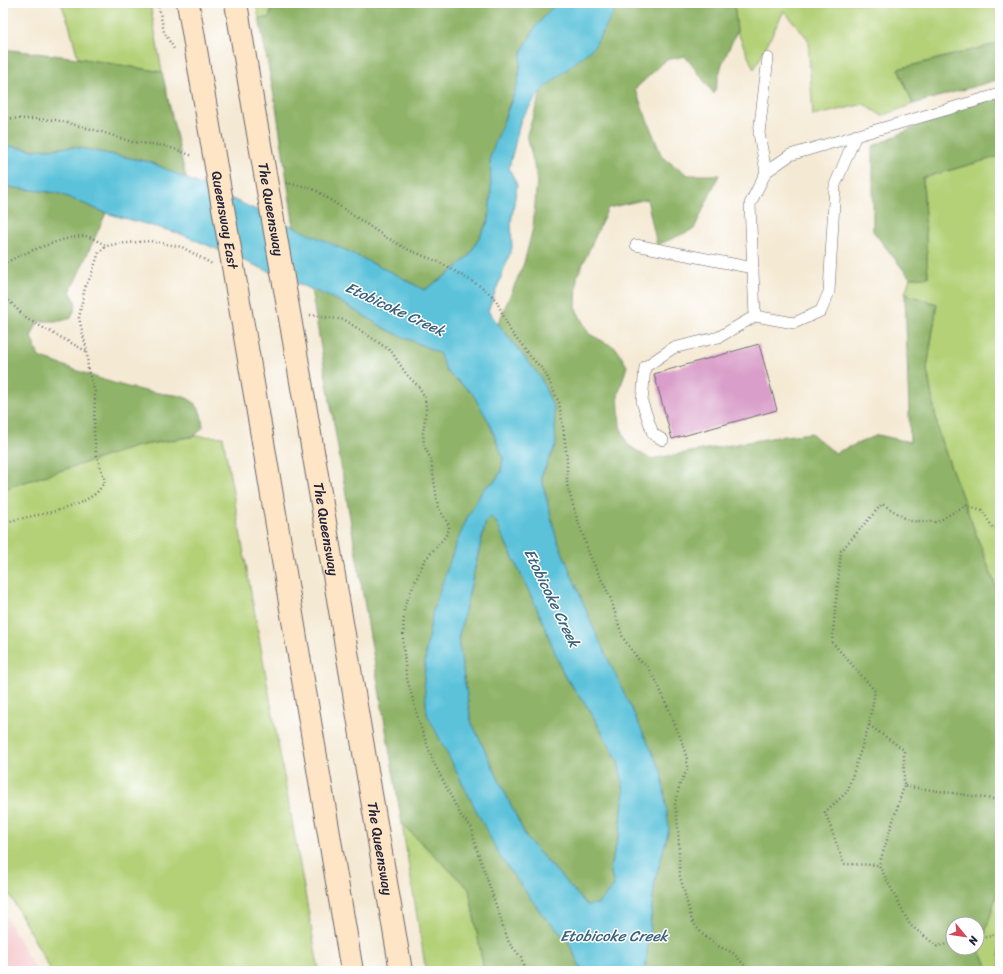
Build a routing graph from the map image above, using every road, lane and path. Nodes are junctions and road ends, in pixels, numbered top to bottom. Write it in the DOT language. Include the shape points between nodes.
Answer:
graph roads {
  1 [pos="158,3"];
  2 [pos="188,3"];
  3 [pos="236,3"];
  4 [pos="176,55"];
  5 [pos="768,58"];
  6 [pos="1000,94"];
  7 [pos="3,118"];
  8 [pos="856,135"];
  9 [pos="194,156"];
  10 [pos="766,172"];
  11 [pos="279,182"];
  12 [pos="636,245"];
  13 [pos="108,246"];
  14 [pos="3,264"];
  15 [pos="753,268"];
  16 [pos="3,296"];
  17 [pos="755,316"];
  18 [pos="87,351"];
  19 [pos="663,440"];
  20 [pos="1000,529"];
  21 [pos="869,725"];
  22 [pos="904,786"];
  23 [pos="1000,800"];
  24 [pos="879,865"];
  25 [pos="1000,934"];
  26 [pos="985,937"];
  27 [pos="945,944"];
  28 [pos="352,971"];
  29 [pos="401,971"];
  30 [pos="750,971"];
  1 -- 4 [label="path" via="164,32"];
  2 -- 28 [label="main road, Queensway East, bridge"];
  3 -- 29 [label="main road, The Queensway, bridge"];
  5 -- 10 [label="lane" via="759,133"];
  6 -- 8 [label="lane"];
  7 -- 9 [label="path" via="56,120 132,142 166,146"];
  8 -- 10 [label="lane" via="790,155"];
  8 -- 17 [label="lane" via="835,184 829,292 820,311 794,323"];
  10 -- 15 [label="lane" via="750,204"];
  11 -- 30 [label="path" via="317,191 384,236 439,262 485,289 496,300 511,332 545,372 559,403 565,440 567,485 588,549 610,597 623,638 657,682 687,759 687,770 675,803 680,876 692,921 702,934 733,953"];
  12 -- 15 [label="lane"];
  13 -- 14 [label="path" via="86,236 68,239"];
  15 -- 17 [label="lane"];
  16 -- 18 [label="path" via="27,319"];
  17 -- 19 [label="lane" via="719,337 673,348 645,368 642,402 653,434"];
  20 -- 21 [label="path" via="993,528 982,510 966,505 937,522 910,521 882,504 841,551 832,642 875,691"];
  21 -- 22 [label="path" via="904,750"];
  21 -- 24 [label="path" via="847,792 825,812 844,864"];
  22 -- 23 [label="path"];
  22 -- 24 [label="path"];
  24 -- 27 [label="path" via="910,925 937,946"];
  25 -- 26 [label="path"];
}
